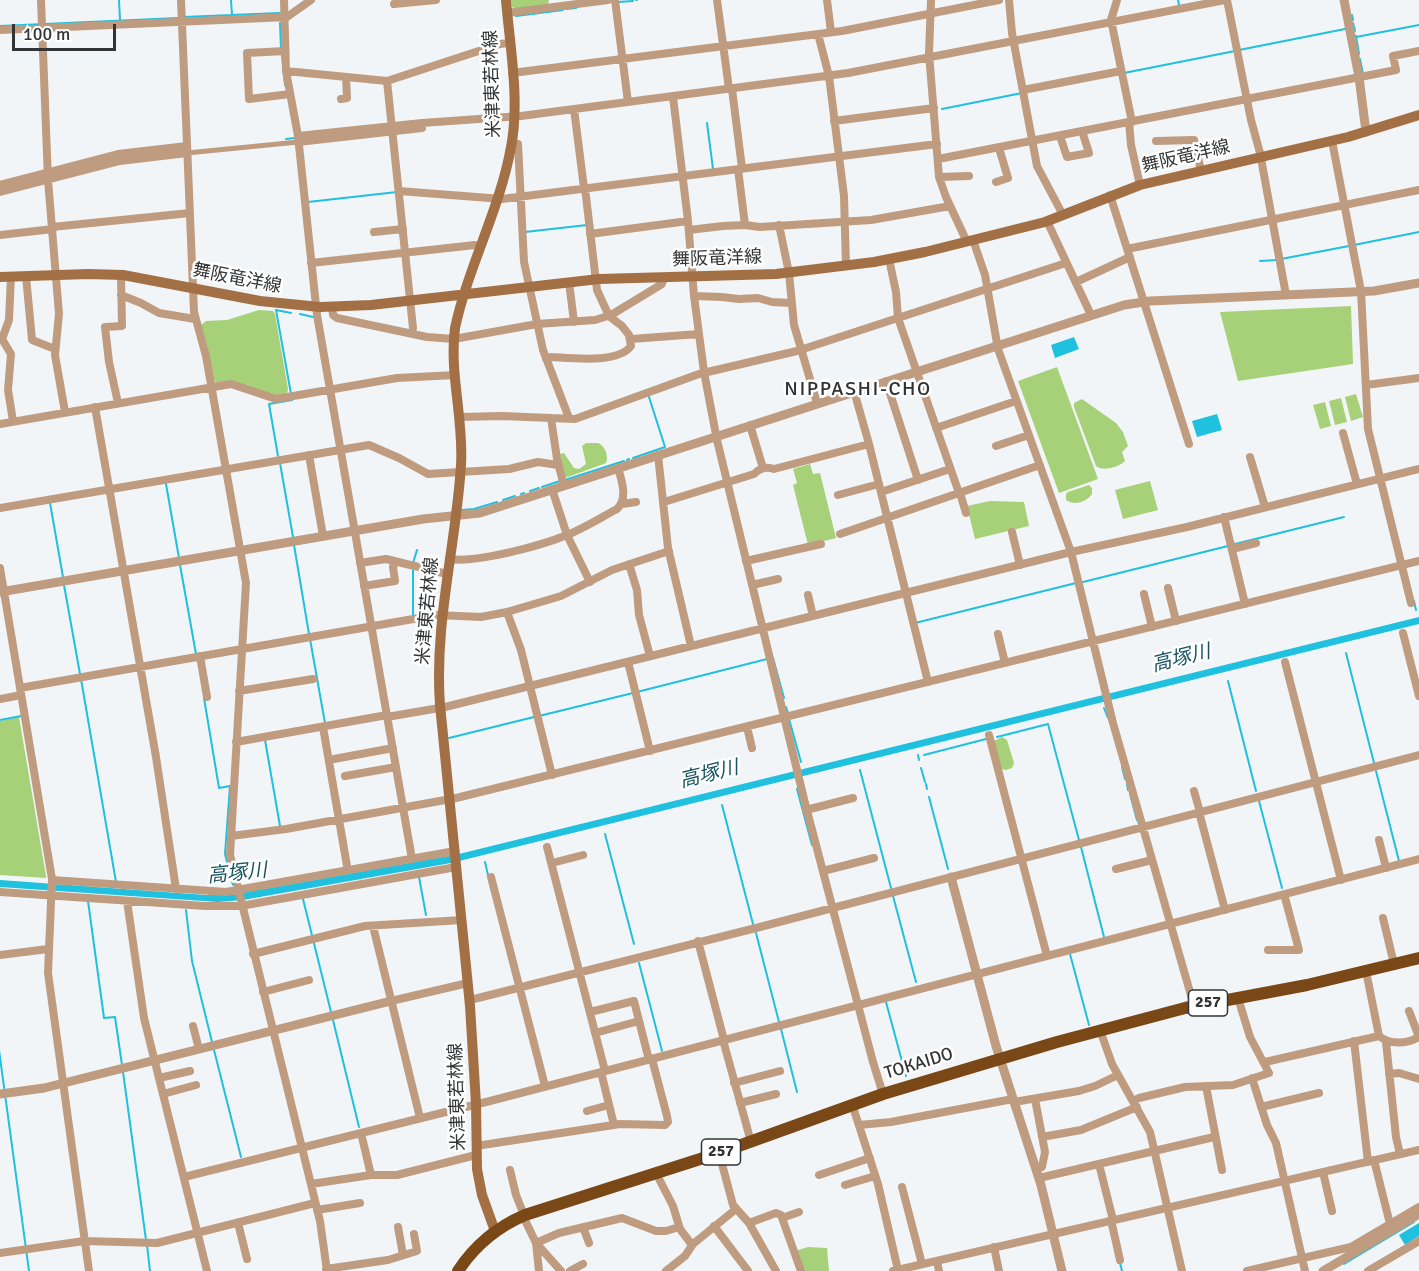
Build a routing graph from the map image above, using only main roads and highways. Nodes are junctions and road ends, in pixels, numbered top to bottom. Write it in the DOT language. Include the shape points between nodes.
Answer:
graph roads {
  1 [pos="506,0"];
  2 [pos="1419,115"];
  3 [pos="6,276"];
  4 [pos="465,294"];
  5 [pos="1419,958"];
  6 [pos="495,1231"];
  7 [pos="459,1271"];
  1 -- 4 [label="main road, 米津東若林線" via="514,116 512,143"];
  2 -- 4 [label="main road, 舞阪竜洋線" via="1332,141 1140,185 1047,221 889,259 789,273 596,279"];
  3 -- 4 [label="main road, 舞阪竜洋線" via="121,275 260,301 316,307"];
  4 -- 6 [label="main road, 米津東若林線" via="454,339 461,473 438,663 470,1000 476,1150 482,1195"];
  5 -- 6 [label="highway, TOKAIDO / 257" via="1307,985 1194,1006 999,1058 523,1216"];
  6 -- 7 [label="highway, TOKAIDO / 257"];
}
